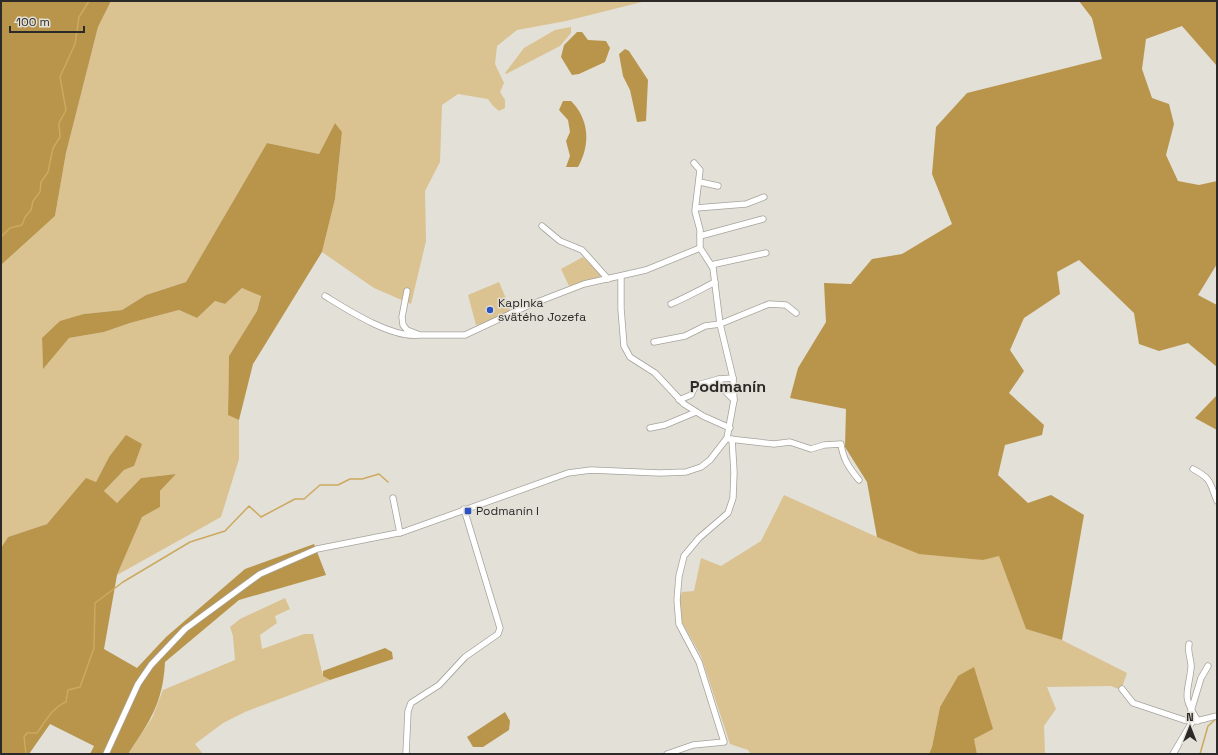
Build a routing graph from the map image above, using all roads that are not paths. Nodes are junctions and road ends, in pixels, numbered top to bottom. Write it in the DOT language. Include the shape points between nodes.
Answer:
graph roads {
  1 [pos="694,163"];
  2 [pos="700,182"];
  3 [pos="718,186"];
  4 [pos="764,197"];
  5 [pos="696,208"];
  6 [pos="763,220"];
  7 [pos="542,226"];
  8 [pos="700,236"];
  9 [pos="700,248"];
  10 [pos="766,253"];
  11 [pos="711,265"];
  12 [pos="621,276"];
  13 [pos="608,278"];
  14 [pos="715,282"];
  15 [pos="408,291"];
  16 [pos="325,296"];
  17 [pos="671,304"];
  18 [pos="796,313"];
  19 [pos="720,324"];
  20 [pos="420,335"];
  21 [pos="654,342"];
  22 [pos="733,378"];
  23 [pos="719,379"];
  24 [pos="679,400"];
  25 [pos="734,400"];
  26 [pos="696,412"];
  27 [pos="650,428"];
  28 [pos="730,428"];
  29 [pos="729,439"];
  30 [pos="1193,469"];
  31 [pos="859,480"];
  32 [pos="393,498"];
  33 [pos="1217,501"];
  34 [pos="464,509"];
  35 [pos="400,532"];
  36 [pos="1189,644"];
  37 [pos="1208,666"];
  38 [pos="1122,689"];
  39 [pos="1191,711"];
  40 [pos="1216,716"];
  41 [pos="1195,721"];
  42 [pos="106,754"];
  43 [pos="406,754"];
  44 [pos="667,754"];
  45 [pos="1173,754"];
  1 -- 2 [label="street" via="699,167"];
  2 -- 3 [label="street"];
  2 -- 5 [label="street" via="696,192"];
  4 -- 5 [label="street" via="746,204"];
  5 -- 8 [label="street"];
  6 -- 8 [label="street"];
  7 -- 13 [label="street" via="560,241 582,250"];
  8 -- 9 [label="street"];
  9 -- 11 [label="street"];
  9 -- 12 [label="street" via="646,270"];
  10 -- 11 [label="street"];
  11 -- 14 [label="street"];
  12 -- 13 [label="street"];
  12 -- 24 [label="street" via="624,346 630,357 655,373"];
  13 -- 20 [label="street" via="584,284 527,306 465,335"];
  14 -- 17 [label="street"];
  14 -- 19 [label="street"];
  15 -- 20 [label="street" via="402,317 403,325 407,330"];
  16 -- 20 [label="street" via="364,319 412,336"];
  18 -- 19 [label="street" via="786,305 769,304"];
  19 -- 21 [label="street" via="705,326 685,336"];
  19 -- 22 [label="street"];
  22 -- 23 [label="street"];
  22 -- 25 [label="street"];
  23 -- 24 [label="street" via="695,387 692,395"];
  23 -- 25 [label="street" via="722,388"];
  24 -- 26 [label="street"];
  25 -- 28 [label="street"];
  26 -- 27 [label="street"];
  26 -- 28 [label="street"];
  28 -- 29 [label="street"];
  29 -- 31 [label="street" via="774,444 790,442 811,449 841,444 849,468"];
  29 -- 34 [label="street" via="715,456 695,469 669,474 576,471"];
  29 -- 44 [label="street" via="734,472 733,498 728,513 699,538 684,556 677,600 679,624 699,662 724,742 693,745"];
  30 -- 33 [label="street" via="1205,476 1212,485"];
  32 -- 35 [label="street"];
  34 -- 35 [label="street"];
  34 -- 43 [label="street" via="500,628 498,634 465,656 439,685 411,703 408,711"];
  35 -- 42 [label="street" via="317,549 260,574 185,629 151,665 138,684"];
  36 -- 39 [label="street" via="1191,666 1186,695"];
  37 -- 39 [label="street" via="1201,678"];
  38 -- 41 [label="street" via="1133,703"];
  39 -- 41 [label="street"];
  40 -- 41 [label="street"];
  41 -- 45 [label="street"];
}
